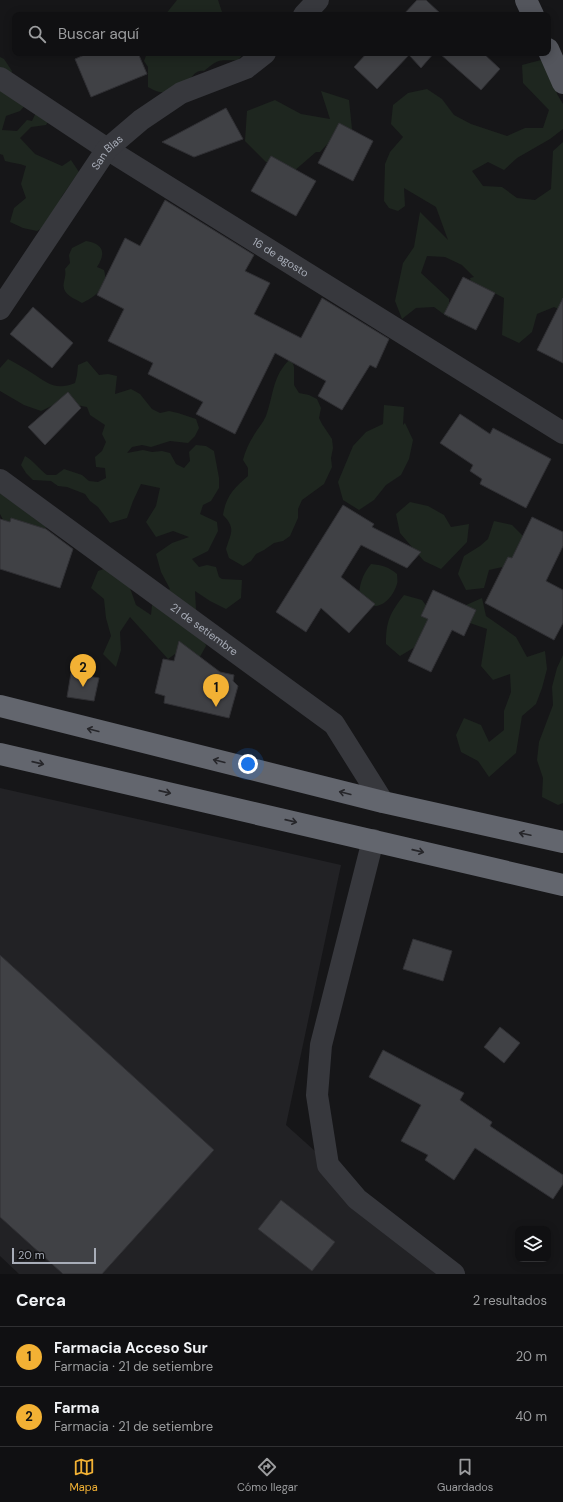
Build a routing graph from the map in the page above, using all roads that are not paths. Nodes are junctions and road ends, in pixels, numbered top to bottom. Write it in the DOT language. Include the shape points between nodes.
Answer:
graph roads {
  1 [pos="318,0"];
  2 [pos="526,0"];
  3 [pos="307,12"];
  4 [pos="532,12"];
  5 [pos="261,56"];
  6 [pos="551,56"];
  7 [pos="0,78"];
  8 [pos="563,83"];
  9 [pos="107,149"];
  10 [pos="0,309"];
  11 [pos="563,433"];
  12 [pos="0,480"];
  13 [pos="0,706"];
  14 [pos="0,754"];
  15 [pos="383,802"];
  16 [pos="373,840"];
  17 [pos="563,842"];
  18 [pos="538,880"];
  19 [pos="563,882"];
  20 [pos="563,885"];
  21 [pos="454,1274"];
  1 -- 3 [label="street"];
  2 -- 4 [label="main road"];
  5 -- 9 [label="street, San Blas" via="246,68 181,93 141,120"];
  6 -- 8 [label="main road"];
  7 -- 9 [label="street, 16 de agosto"];
  9 -- 10 [label="street, San Blas"];
  9 -- 11 [label="street, 16 de agosto"];
  12 -- 15 [label="street, 21 de setiembre" via="334,724"];
  15 -- 13 [label="highway, one-way"];
  14 -- 16 [label="highway, one-way"];
  17 -- 15 [label="highway, one-way"];
  16 -- 18 [label="highway, one-way"];
  16 -- 21 [label="street" via="320,1045 317,1095 328,1165 357,1199"];
  18 -- 19 [label="highway"];
  18 -- 20 [label="highway"];
}
